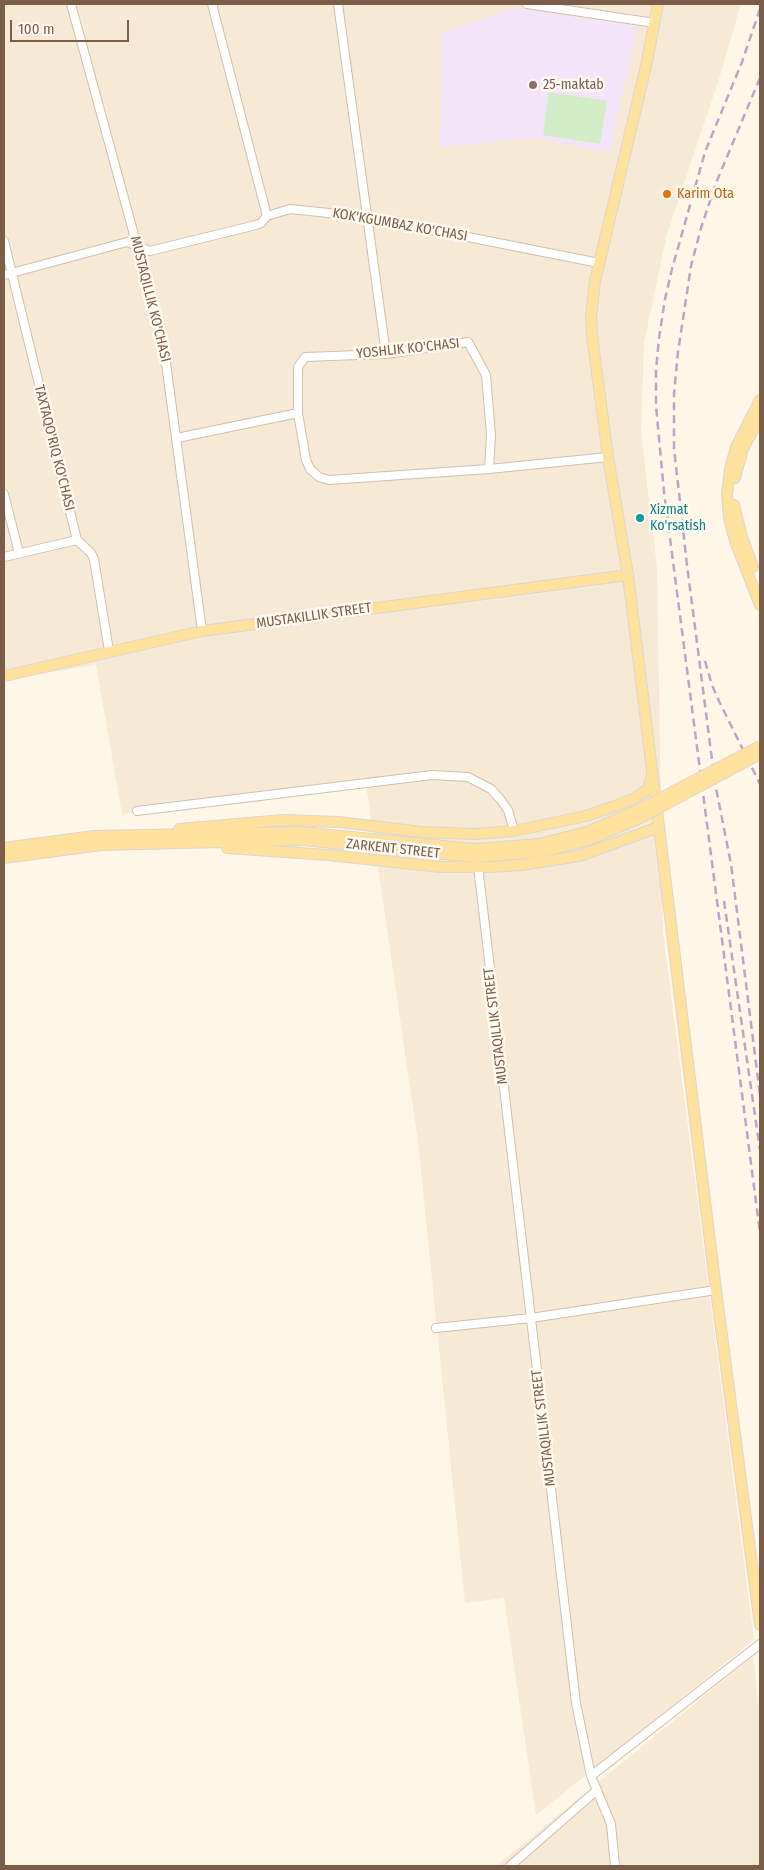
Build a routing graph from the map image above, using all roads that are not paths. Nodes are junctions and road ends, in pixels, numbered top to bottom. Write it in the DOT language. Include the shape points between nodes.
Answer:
graph roads {
  1 [pos="70,4"];
  2 [pos="212,4"];
  3 [pos="338,4"];
  4 [pos="527,4"];
  5 [pos="658,4"];
  6 [pos="655,22"];
  7 [pos="268,216"];
  8 [pos="367,217"];
  9 [pos="4,241"];
  10 [pos="138,247"];
  11 [pos="599,263"];
  12 [pos="7,274"];
  13 [pos="386,354"];
  14 [pos="760,400"];
  15 [pos="298,413"];
  16 [pos="760,417"];
  17 [pos="176,438"];
  18 [pos="608,456"];
  19 [pos="489,469"];
  20 [pos="4,494"];
  21 [pos="77,540"];
  22 [pos="19,553"];
  23 [pos="4,556"];
  24 [pos="628,575"];
  25 [pos="760,587"];
  26 [pos="760,604"];
  27 [pos="202,631"];
  28 [pos="109,651"];
  29 [pos="4,676"];
  30 [pos="760,746"];
  31 [pos="760,754"];
  32 [pos="651,768"];
  33 [pos="137,811"];
  34 [pos="639,814"];
  35 [pos="659,827"];
  36 [pos="514,831"];
  37 [pos="94,836"];
  38 [pos="101,845"];
  39 [pos="4,848"];
  40 [pos="4,858"];
  41 [pos="478,866"];
  42 [pos="716,1290"];
  43 [pos="531,1318"];
  44 [pos="436,1328"];
  45 [pos="760,1625"];
  46 [pos="760,1644"];
  47 [pos="591,1776"];
  48 [pos="597,1790"];
  49 [pos="510,1866"];
  50 [pos="615,1866"];
  1 -- 10 [label="street, MUSTAQILLIK KO'CHASI"];
  2 -- 7 [label="street"];
  3 -- 8 [label="street"];
  4 -- 6 [label="street"];
  5 -- 6 [label="main road"];
  6 -- 11 [label="main road"];
  7 -- 8 [label="street, KOK'KGUMBAZ KO'CHASI" via="290,209"];
  7 -- 10 [label="street, KOK'KGUMBAZ KO'CHASI" via="256,225 150,251"];
  8 -- 11 [label="street, KOK'KGUMBAZ KO'CHASI"];
  8 -- 13 [label="street"];
  9 -- 12 [label="street, TAXTAQO'RIQ KO'CHASI"];
  10 -- 12 [label="street, KOK'KGUMBAZ KO'CHASI" via="127,242"];
  10 -- 17 [label="street, MUSTAQILLIK KO'CHASI" via="163,341"];
  11 -- 18 [label="main road" via="592,298 592,335"];
  12 -- 21 [label="street, TAXTAQO'RIQ KO'CHASI"];
  13 -- 15 [label="street, YOSHLIK KO'CHASI" via="305,357 298,367"];
  13 -- 19 [label="street, YOSHLIK KO'CHASI" via="468,342 486,375 491,435"];
  14 -- 26 [label="main road" via="736,447 727,494 735,541"];
  15 -- 17 [label="street"];
  15 -- 19 [label="street, YOSHLIK KO'CHASI" via="310,469 329,480"];
  16 -- 25 [label="main road" via="740,459 733,494 742,537"];
  17 -- 27 [label="street, MUSTAQILLIK KO'CHASI"];
  18 -- 19 [label="street, YOSHLIK KO'CHASI"];
  18 -- 24 [label="main road"];
  20 -- 22 [label="street"];
  21 -- 22 [label="street"];
  21 -- 28 [label="street, TAXTAQO'RIQ KO'CHASI" via="94,559"];
  22 -- 23 [label="street"];
  24 -- 27 [label="main road, MUSTAKILLIK STREET"];
  24 -- 32 [label="main road"];
  27 -- 28 [label="main road, MUSTAKILLIK STREET"];
  28 -- 29 [label="main road, MUSTAKILLIK STREET"];
  30 -- 34 [label="main road, ZARKENT STREET, bridge"];
  31 -- 34 [label="main road, ZARKENT STREET, bridge"];
  32 -- 35 [label="main road"];
  32 -- 36 [label="main road" via="648,789 636,798 586,816"];
  33 -- 36 [label="street" via="413,777 468,776 491,789 508,810"];
  34 -- 37 [label="main road, ZARKENT STREET" via="539,844 475,849 300,832"];
  34 -- 38 [label="main road, ZARKENT STREET" via="589,840 550,850 476,857 302,840"];
  35 -- 41 [label="main road" via="579,856 522,865"];
  35 -- 42 [label="main road"];
  36 -- 37 [label="main road" via="475,834 422,832 340,822 283,820"];
  37 -- 39 [label="main road, ZARKENT STREET"];
  38 -- 40 [label="main road, ZARKENT STREET"];
  38 -- 41 [label="main road" via="184,844 441,867"];
  41 -- 43 [label="street, MUSTAQILLIK STREET"];
  42 -- 43 [label="street"];
  42 -- 45 [label="main road"];
  43 -- 44 [label="street"];
  43 -- 47 [label="street, MUSTAQILLIK STREET" via="576,1703"];
  46 -- 47 [label="street"];
  47 -- 48 [label="street, MUSTAQILLIK STREET"];
  48 -- 49 [label="street"];
  48 -- 50 [label="street, MUSTAQILLIK STREET" via="611,1824"];
}
